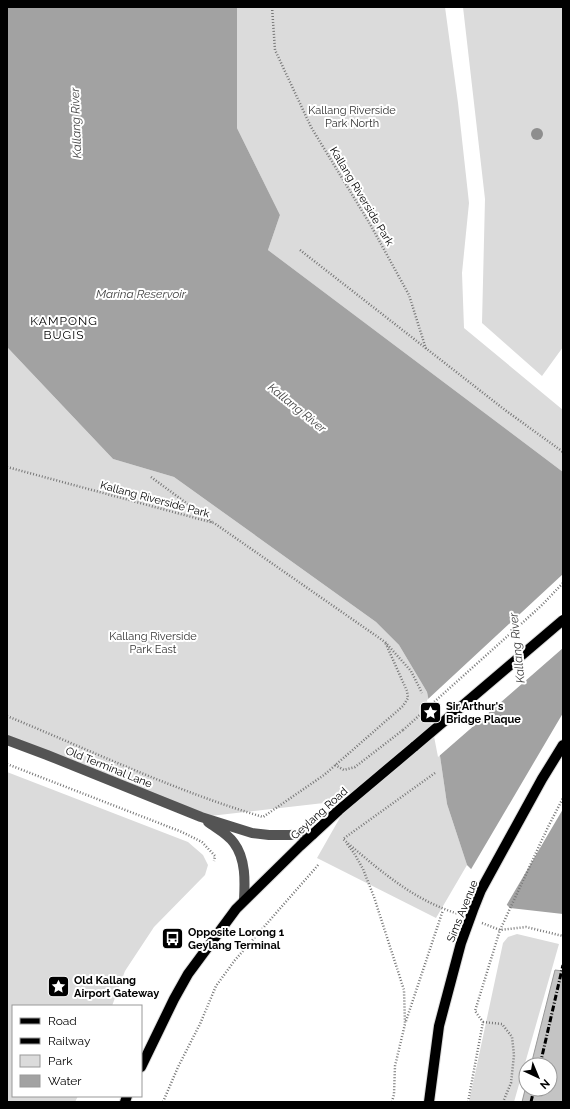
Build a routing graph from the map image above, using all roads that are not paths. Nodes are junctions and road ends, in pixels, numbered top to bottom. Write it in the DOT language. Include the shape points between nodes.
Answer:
graph roads {
  1 [pos="563,620"];
  2 [pos="7,740"];
  3 [pos="563,744"];
  4 [pos="201,817"];
  5 [pos="313,834"];
  6 [pos="244,900"];
  7 [pos="142,1065"];
  8 [pos="429,1102"];
  1 -- 5 [label="main road, Geylang Road, bridge"];
  2 -- 4 [label="street, Old Terminal Lane"];
  3 -- 8 [label="main road, Sims Avenue" via="481,890 461,943 439,1026"];
  4 -- 5 [label="street, Old Terminal Lane" via="258,834"];
  4 -- 6 [label="street, Old Terminal Lane" via="235,844 242,860"];
  5 -- 6 [label="main road, Geylang Road"];
  6 -- 7 [label="main road, Geylang Road" via="188,974"];
}
